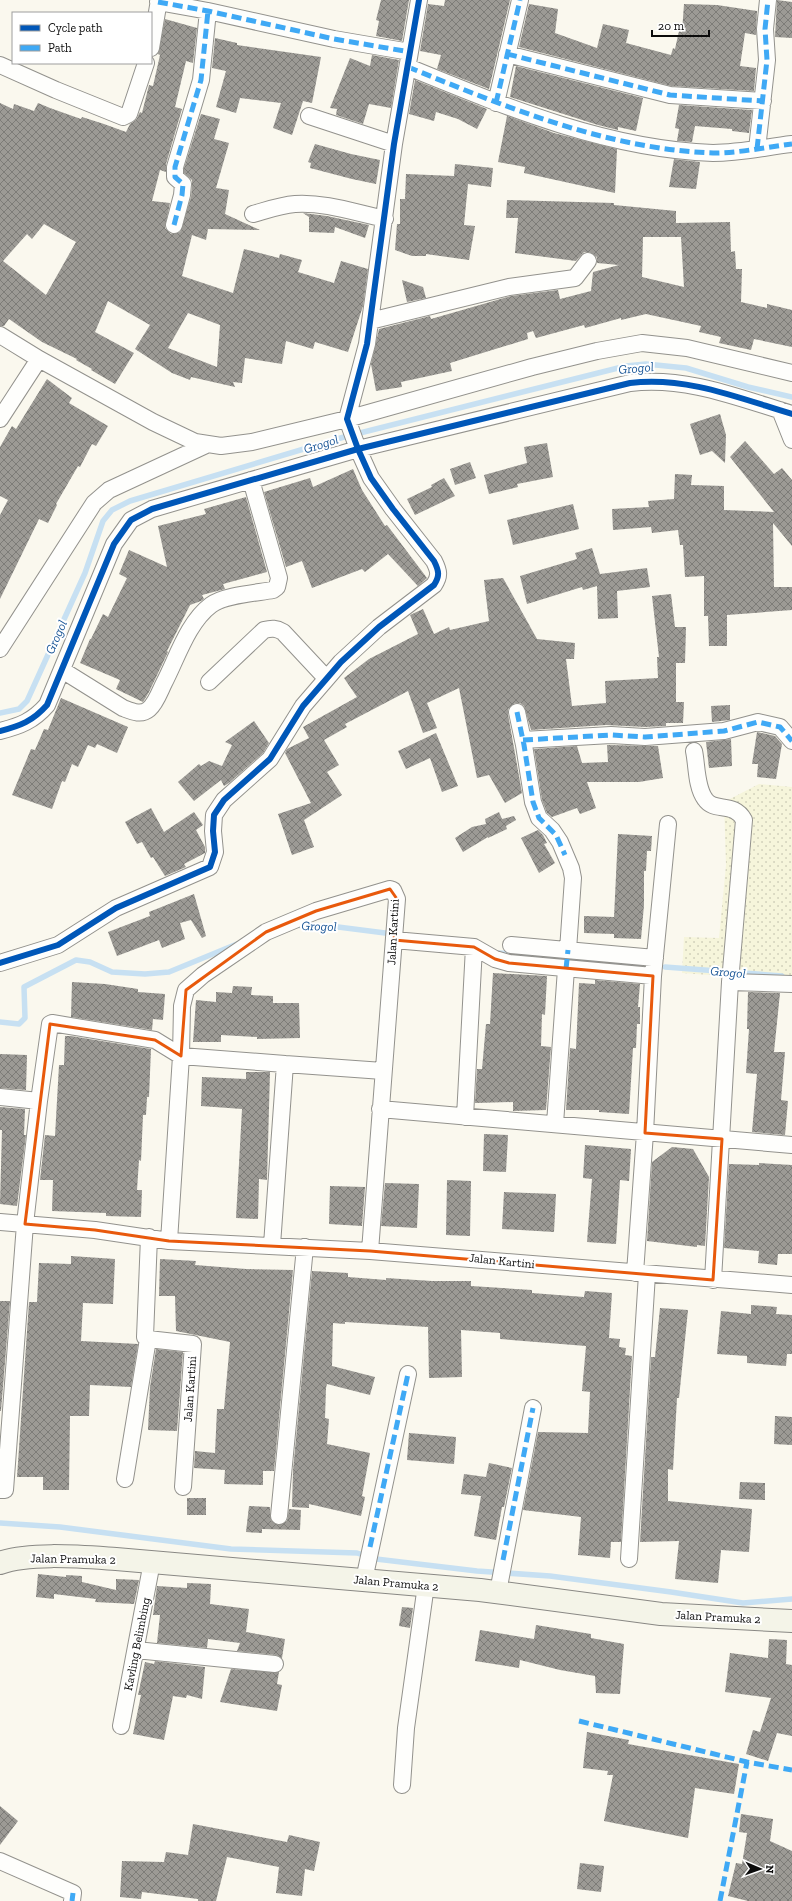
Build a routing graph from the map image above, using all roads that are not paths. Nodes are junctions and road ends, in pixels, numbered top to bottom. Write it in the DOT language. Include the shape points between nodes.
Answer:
graph roads {
  1 [pos="418,0"];
  2 [pos="520,0"];
  3 [pos="768,0"];
  4 [pos="159,1"];
  5 [pos="208,11"];
  6 [pos="152,42"];
  7 [pos="507,54"];
  8 [pos="409,60"];
  9 [pos="146,64"];
  10 [pos="0,65"];
  11 [pos="762,101"];
  12 [pos="496,103"];
  13 [pos="309,116"];
  14 [pos="394,144"];
  15 [pos="792,144"];
  16 [pos="757,149"];
  17 [pos="253,214"];
  18 [pos="385,219"];
  19 [pos="174,225"];
  20 [pos="588,260"];
  21 [pos="370,321"];
  22 [pos="0,335"];
  23 [pos="39,359"];
  24 [pos="792,373"];
  25 [pos="786,412"];
  26 [pos="0,419"];
  27 [pos="347,420"];
  28 [pos="792,440"];
  29 [pos="206,445"];
  30 [pos="357,447"];
  31 [pos="251,480"];
  32 [pos="0,649"];
  33 [pos="62,670"];
  34 [pos="326,678"];
  35 [pos="209,682"];
  36 [pos="517,712"];
  37 [pos="0,731"];
  38 [pos="523,740"];
  39 [pos="792,741"];
  40 [pos="694,751"];
  41 [pos="668,824"];
  42 [pos="394,935"];
  43 [pos="511,945"];
  44 [pos="474,947"];
  45 [pos="568,950"];
  46 [pos="655,958"];
  47 [pos="0,963"];
  48 [pos="566,969"];
  49 [pos="731,974"];
  50 [pos="653,976"];
  51 [pos="792,984"];
  52 [pos="181,1056"];
  53 [pos="284,1064"];
  54 [pos="383,1071"];
  55 [pos="0,1097"];
  56 [pos="39,1101"];
  57 [pos="380,1109"];
  58 [pos="466,1117"];
  59 [pos="555,1124"];
  60 [pos="645,1133"];
  61 [pos="722,1139"];
  62 [pos="792,1145"];
  63 [pos="0,1222"];
  64 [pos="25,1224"];
  65 [pos="149,1237"];
  66 [pos="169,1241"];
  67 [pos="272,1245"];
  68 [pos="305,1247"];
  69 [pos="370,1250"];
  70 [pos="641,1273"];
  71 [pos="712,1280"];
  72 [pos="792,1285"];
  73 [pos="148,1339"];
  74 [pos="408,1374"];
  75 [pos="533,1408"];
  76 [pos="126,1479"];
  77 [pos="183,1487"];
  78 [pos="0,1490"];
  79 [pos="278,1516"];
  80 [pos="629,1560"];
  81 [pos="0,1563"];
  82 [pos="365,1572"];
  83 [pos="150,1573"];
  84 [pos="426,1585"];
  85 [pos="499,1585"];
  86 [pos="792,1621"];
  87 [pos="136,1650"];
  88 [pos="275,1664"];
  89 [pos="121,1726"];
  90 [pos="402,1785"];
  91 [pos="0,1861"];
  92 [pos="72,1901"];
  1 -- 8 [label="street"];
  2 -- 7 [label="street"];
  3 -- 11 [label="street" via="765,29 767,60"];
  4 -- 5 [label="street"];
  4 -- 6 [label="street"];
  5 -- 8 [label="street" via="334,39"];
  5 -- 19 [label="street" via="201,80 175,167 175,176 183,184"];
  7 -- 11 [label="street" via="670,95"];
  7 -- 12 [label="street"];
  8 -- 12 [label="street"];
  8 -- 14 [label="street"];
  9 -- 10 [label="street" via="129,114 123,117"];
  11 -- 16 [label="street"];
  12 -- 16 [label="street" via="591,134 627,142 714,153"];
  13 -- 14 [label="street"];
  14 -- 18 [label="street"];
  15 -- 16 [label="street"];
  17 -- 18 [label="street" via="296,204 317,205"];
  18 -- 21 [label="street"];
  20 -- 21 [label="street" via="576,278 509,287"];
  21 -- 27 [label="street" via="367,344"];
  22 -- 23 [label="street"];
  23 -- 26 [label="street"];
  23 -- 29 [label="street" via="153,422"];
  24 -- 27 [label="street" via="687,348 642,343 532,367"];
  25 -- 28 [label="street"];
  25 -- 30 [label="street" via="688,384 646,381 610,387"];
  27 -- 29 [label="street" via="252,442"];
  27 -- 30 [label="street"];
  29 -- 32 [label="street" via="110,490 94,503"];
  30 -- 31 [label="street"];
  30 -- 34 [label="street" via="371,478 434,561 439,578 423,595 378,627"];
  31 -- 33 [label="street" via="152,509 131,520 114,544"];
  31 -- 33 [label="street" via="279,578 277,587 273,590 228,598 211,605 198,617 159,694 145,711 133,712 123,708"];
  33 -- 37 [label="street" via="47,705 37,716 27,723"];
  34 -- 35 [label="street" via="284,632 270,628 264,630"];
  34 -- 47 [label="street" via="303,706 270,758 218,807 212,822 215,852 210,866 116,908 58,945"];
  36 -- 38 [label="street"];
  38 -- 39 [label="street" via="611,735 645,737 724,731 758,722 780,727"];
  38 -- 45 [label="street" via="536,812 556,835 571,868"];
  40 -- 49 [label="street" via="701,793 706,801 713,806 733,808 744,820"];
  41 -- 46 [label="street"];
  42 -- 44 [label="street"];
  42 -- 52 [label="street, Jalan Kartini" via="396,895 390,889 316,911 266,932 203,975 186,990 182,1006"];
  42 -- 54 [label="street, Jalan Kartini"];
  43 -- 45 [label="street"];
  44 -- 48 [label="street" via="501,962"];
  44 -- 58 [label="street"];
  45 -- 46 [label="street"];
  46 -- 50 [label="street"];
  48 -- 50 [label="street"];
  48 -- 59 [label="street"];
  49 -- 51 [label="street"];
  49 -- 61 [label="street"];
  50 -- 60 [label="street"];
  52 -- 53 [label="street"];
  52 -- 56 [label="street" via="155,1040 52,1023 49,1027"];
  52 -- 66 [label="street, Jalan Kartini"];
  53 -- 54 [label="street"];
  53 -- 67 [label="street"];
  54 -- 57 [label="street, Jalan Kartini"];
  55 -- 56 [label="street"];
  56 -- 64 [label="street"];
  57 -- 58 [label="street"];
  57 -- 69 [label="street, Jalan Kartini"];
  58 -- 59 [label="street"];
  59 -- 60 [label="street"];
  60 -- 61 [label="street"];
  60 -- 70 [label="street"];
  61 -- 62 [label="street"];
  61 -- 71 [label="street"];
  63 -- 64 [label="street, Jalan Kartini"];
  64 -- 65 [label="street, Jalan Kartini"];
  64 -- 78 [label="street" via="5,1490"];
  65 -- 66 [label="street, Jalan Kartini"];
  65 -- 73 [label="street" via="144,1332"];
  66 -- 67 [label="street, Jalan Kartini"];
  67 -- 68 [label="street, Jalan Kartini"];
  68 -- 69 [label="street, Jalan Kartini"];
  68 -- 79 [label="street"];
  69 -- 70 [label="street, Jalan Kartini"];
  70 -- 71 [label="street, Jalan Kartini"];
  70 -- 80 [label="street"];
  71 -- 72 [label="street, Jalan Kartini"];
  73 -- 76 [label="street"];
  73 -- 77 [label="street, Jalan Kartini" via="193,1344"];
  74 -- 82 [label="street"];
  75 -- 85 [label="street"];
  81 -- 83 [label="main road, Jalan Pramuka 2" via="22,1558 73,1556"];
  82 -- 83 [label="main road, Jalan Pramuka 2"];
  82 -- 84 [label="main road, Jalan Pramuka 2"];
  83 -- 87 [label="street, Kavling Belimbing"];
  84 -- 85 [label="main road, Jalan Pramuka 2"];
  84 -- 90 [label="street" via="406,1728"];
  85 -- 86 [label="main road, Jalan Pramuka 2" via="661,1614"];
  87 -- 88 [label="street"];
  87 -- 89 [label="street, Kavling Belimbing"];
  91 -- 92 [label="street" via="73,1892"];
}
